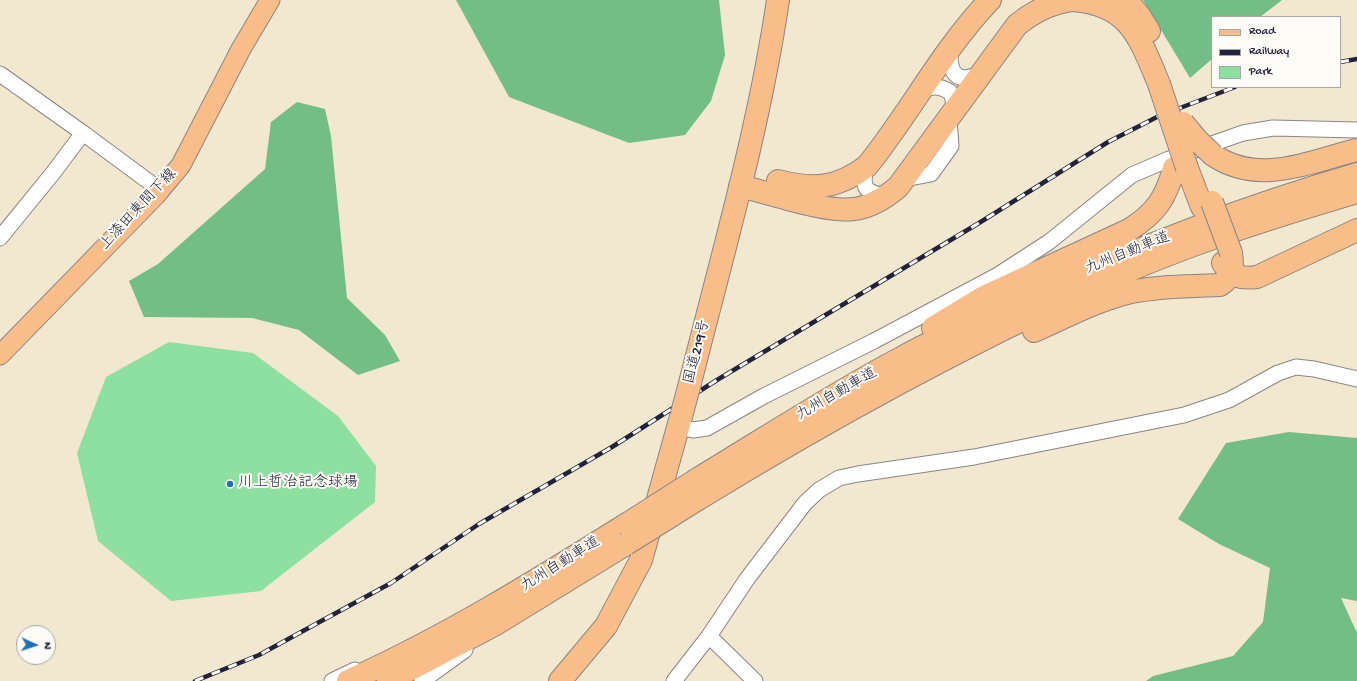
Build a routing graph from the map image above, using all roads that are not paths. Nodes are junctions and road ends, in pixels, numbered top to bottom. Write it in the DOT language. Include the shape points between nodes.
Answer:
graph roads {
  1 [pos="270,0"];
  2 [pos="778,0"];
  3 [pos="990,0"];
  4 [pos="1072,0"];
  5 [pos="1126,0"];
  6 [pos="950,50"];
  7 [pos="983,71"];
  8 [pos="0,74"];
  9 [pos="1164,82"];
  10 [pos="920,91"];
  11 [pos="952,116"];
  12 [pos="1357,130"];
  13 [pos="83,134"];
  14 [pos="1357,150"];
  15 [pos="1193,164"];
  16 [pos="867,166"];
  17 [pos="1357,174"];
  18 [pos="742,179"];
  19 [pos="160,190"];
  20 [pos="1357,192"];
  21 [pos="888,195"];
  22 [pos="1357,230"];
  23 [pos="0,238"];
  24 [pos="1227,261"];
  25 [pos="0,355"];
  26 [pos="908,378"];
  27 [pos="1357,379"];
  28 [pos="812,408"];
  29 [pos="680,420"];
  30 [pos="697,490"];
  31 [pos="519,601"];
  32 [pos="709,636"];
  33 [pos="332,681"];
  34 [pos="348,681"];
  35 [pos="388,681"];
  36 [pos="422,681"];
  37 [pos="560,681"];
  38 [pos="674,681"];
  39 [pos="755,681"];
  1 -- 19 [label="main road, 上漆田東間下線" via="181,165"];
  2 -- 18 [label="highway, 国道219号" via="771,52"];
  3 -- 6 [label="highway"];
  4 -- 7 [label="highway" via="1055,3 1029,15 1008,36"];
  4 -- 9 [label="highway" via="1089,1 1106,7 1120,16 1132,28"];
  5 -- 9 [label="highway" via="1148,29"];
  6 -- 7 [label="street" via="951,67 959,77 971,78"];
  6 -- 10 [label="highway"];
  7 -- 11 [label="highway"];
  8 -- 13 [label="street"];
  9 -- 15 [label="highway"];
  10 -- 11 [label="street" via="936,86 950,92 953,98"];
  10 -- 16 [label="highway"];
  11 -- 21 [label="highway" via="904,179"];
  12 -- 29 [label="street" via="1274,128 1243,133 1169,159 1132,175 1049,242 998,275 707,428 693,430"];
  13 -- 19 [label="street"];
  13 -- 23 [label="street"];
  14 -- 15 [label="highway" via="1288,168 1266,171 1239,168 1225,163"];
  15 -- 24 [label="highway, bridge"];
  15 -- 28 [label="highway" via="1144,221 984,297 897,350"];
  16 -- 18 [label="highway" via="845,181 818,187"];
  16 -- 21 [label="street" via="863,177 864,185 870,193"];
  17 -- 28 [label="highway, 九州自動車道" via="1292,193 1192,228 1095,267 902,357"];
  18 -- 21 [label="highway" via="829,208 865,206"];
  18 -- 29 [label="highway, 国道219号, bridge"];
  19 -- 25 [label="main road, 上漆田東間下線"];
  20 -- 26 [label="highway, 九州自動車道" via="1196,244 1099,283"];
  22 -- 24 [label="highway" via="1257,277 1244,279"];
  24 -- 26 [label="highway" via="1228,280 1220,284 1131,292 1101,301 994,348"];
  26 -- 30 [label="highway, 九州自動車道"];
  27 -- 32 [label="street" via="1296,367 1278,373 1229,400 1184,415 974,457 839,478 819,490 805,503 747,579"];
  28 -- 30 [label="highway, 九州自動車道"];
  29 -- 37 [label="highway, 国道219号" via="641,560 606,626"];
  30 -- 31 [label="highway, 九州自動車道, bridge"];
  31 -- 33 [label="street" via="421,634"];
  31 -- 34 [label="highway, 九州自動車道"];
  31 -- 35 [label="highway, 九州自動車道" via="452,648"];
  31 -- 36 [label="street"];
  32 -- 38 [label="street"];
  32 -- 39 [label="street"];
}
